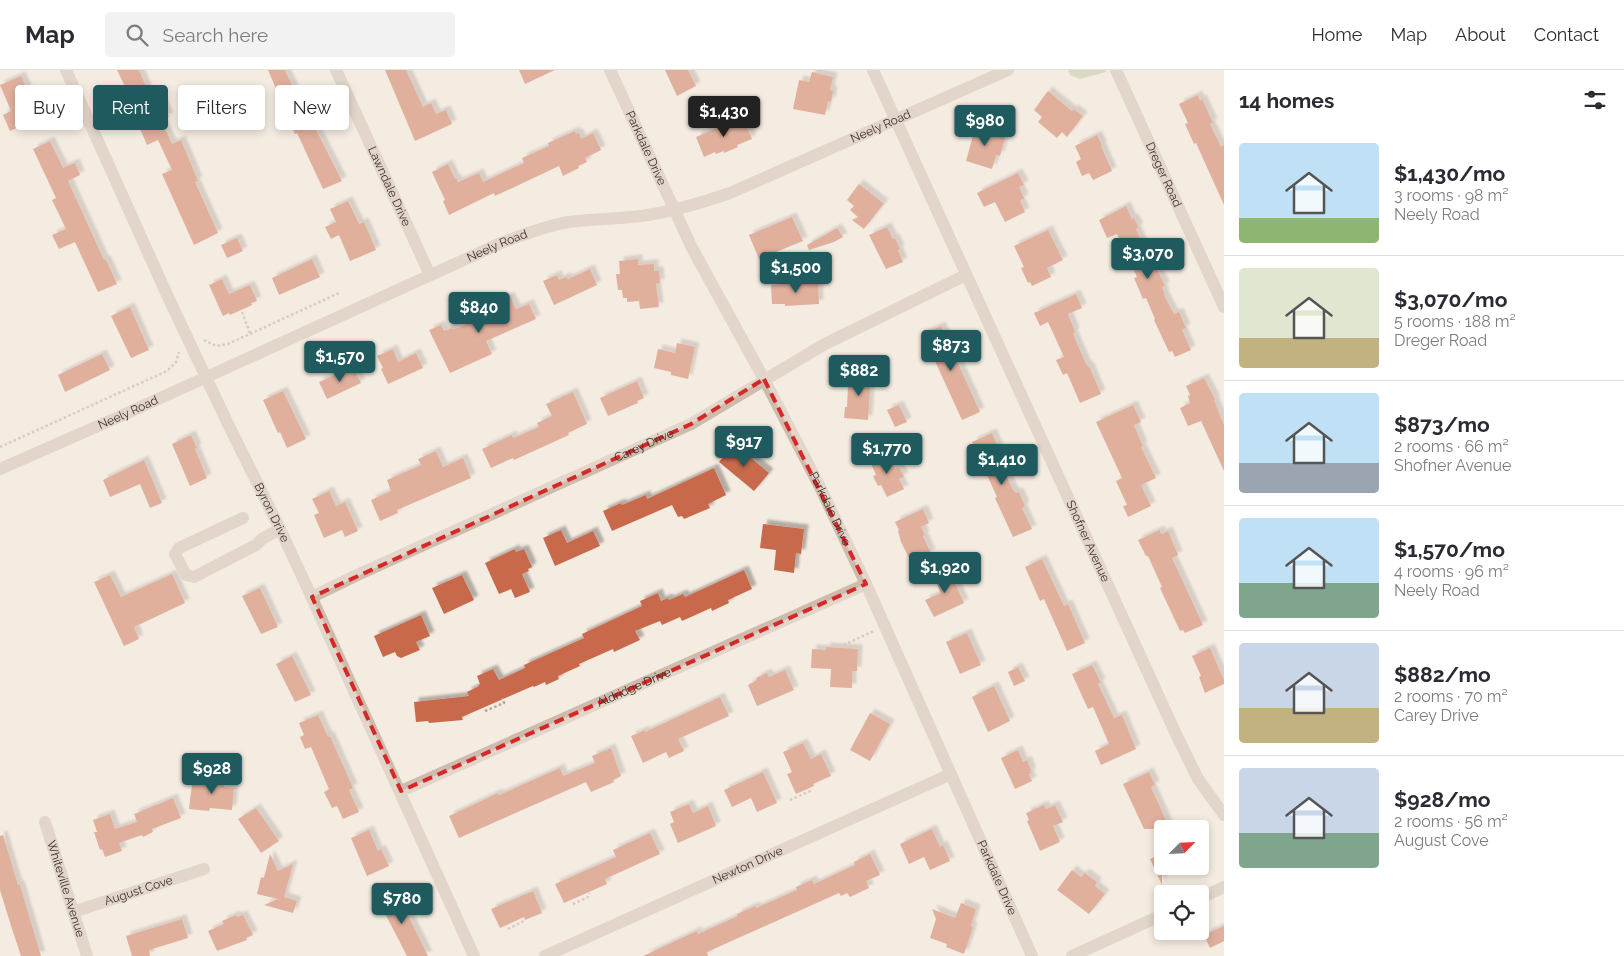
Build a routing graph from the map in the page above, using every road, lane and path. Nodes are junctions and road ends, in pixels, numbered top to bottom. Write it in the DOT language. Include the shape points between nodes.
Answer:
graph roads {
  1 [pos="66,70"];
  2 [pos="336,70"];
  3 [pos="610,70"];
  4 [pos="873,70"];
  5 [pos="1008,70"];
  6 [pos="1116,70"];
  7 [pos="896,120"];
  8 [pos="674,210"];
  9 [pos="430,275"];
  10 [pos="966,275"];
  11 [pos="339,293"];
  12 [pos="1224,307"];
  13 [pos="242,312"];
  14 [pos="250,334"];
  15 [pos="203,340"];
  16 [pos="179,349"];
  17 [pos="206,377"];
  18 [pos="764,379"];
  19 [pos="0,447"];
  20 [pos="0,469"];
  21 [pos="243,518"];
  22 [pos="280,528"];
  23 [pos="866,584"];
  24 [pos="312,597"];
  25 [pos="878,629"];
  26 [pos="839,647"];
  27 [pos="502,698"];
  28 [pos="485,711"];
  29 [pos="951,774"];
  30 [pos="809,789"];
  31 [pos="400,792"];
  32 [pos="790,800"];
  33 [pos="1224,815"];
  34 [pos="44,822"];
  35 [pos="204,869"];
  36 [pos="1224,887"];
  37 [pos="589,893"];
  38 [pos="1209,894"];
  39 [pos="573,904"];
  40 [pos="73,912"];
  41 [pos="1154,919"];
  42 [pos="524,921"];
  43 [pos="508,929"];
  44 [pos="87,956"];
  45 [pos="474,956"];
  46 [pos="545,956"];
  47 [pos="1032,956"];
  48 [pos="1072,956"];
  1 -- 17 [label="street, Byron Drive"];
  2 -- 9 [label="street, Lawndale Drive"];
  3 -- 8 [label="street, Parkdale Drive"];
  4 -- 7 [label="street, Shofner Avenue"];
  5 -- 7 [label="street, Neely Road"];
  6 -- 12 [label="street, Dreger Road"];
  7 -- 8 [label="street, Neely Road" via="730,193"];
  7 -- 10 [label="street, Shofner Avenue"];
  8 -- 9 [label="street, Neely Road" via="550,226 501,243"];
  8 -- 18 [label="street, Parkdale Drive" via="704,272"];
  9 -- 17 [label="street, Neely Road"];
  10 -- 18 [label="street, Carey Drive" via="825,344"];
  10 -- 33 [label="street, Shofner Avenue" via="1178,739 1198,779"];
  11 -- 14 [label="path"];
  13 -- 14 [label="path"];
  14 -- 15 [label="path" via="221,346"];
  16 -- 19 [label="path" via="176,362 167,371"];
  17 -- 20 [label="street, Neely Road"];
  17 -- 22 [label="street, Byron Drive"];
  18 -- 23 [label="street, Parkdale Drive"];
  18 -- 24 [label="street, Carey Drive" via="691,424"];
  21 -- 22 [label="street" via="180,548 175,554 186,575 194,577"];
  22 -- 24 [label="street, Byron Drive"];
  23 -- 29 [label="street, Parkdale Drive"];
  23 -- 31 [label="street, Aldridge Drive"];
  24 -- 31 [label="street, Byron Drive"];
  25 -- 26 [label="path"];
  27 -- 28 [label="path" via="504,703"];
  29 -- 46 [label="street, Newton Drive"];
  29 -- 47 [label="street, Parkdale Drive"];
  30 -- 32 [label="path"];
  31 -- 45 [label="street, Byron Drive"];
  34 -- 40 [label="street, Whiteville Avenue"];
  35 -- 40 [label="street, August Cove"];
  36 -- 38 [label="street"];
  37 -- 39 [label="path" via="588,897"];
  40 -- 44 [label="street, Whiteville Avenue"];
  41 -- 48 [label="street"];
  42 -- 43 [label="path"];
}
